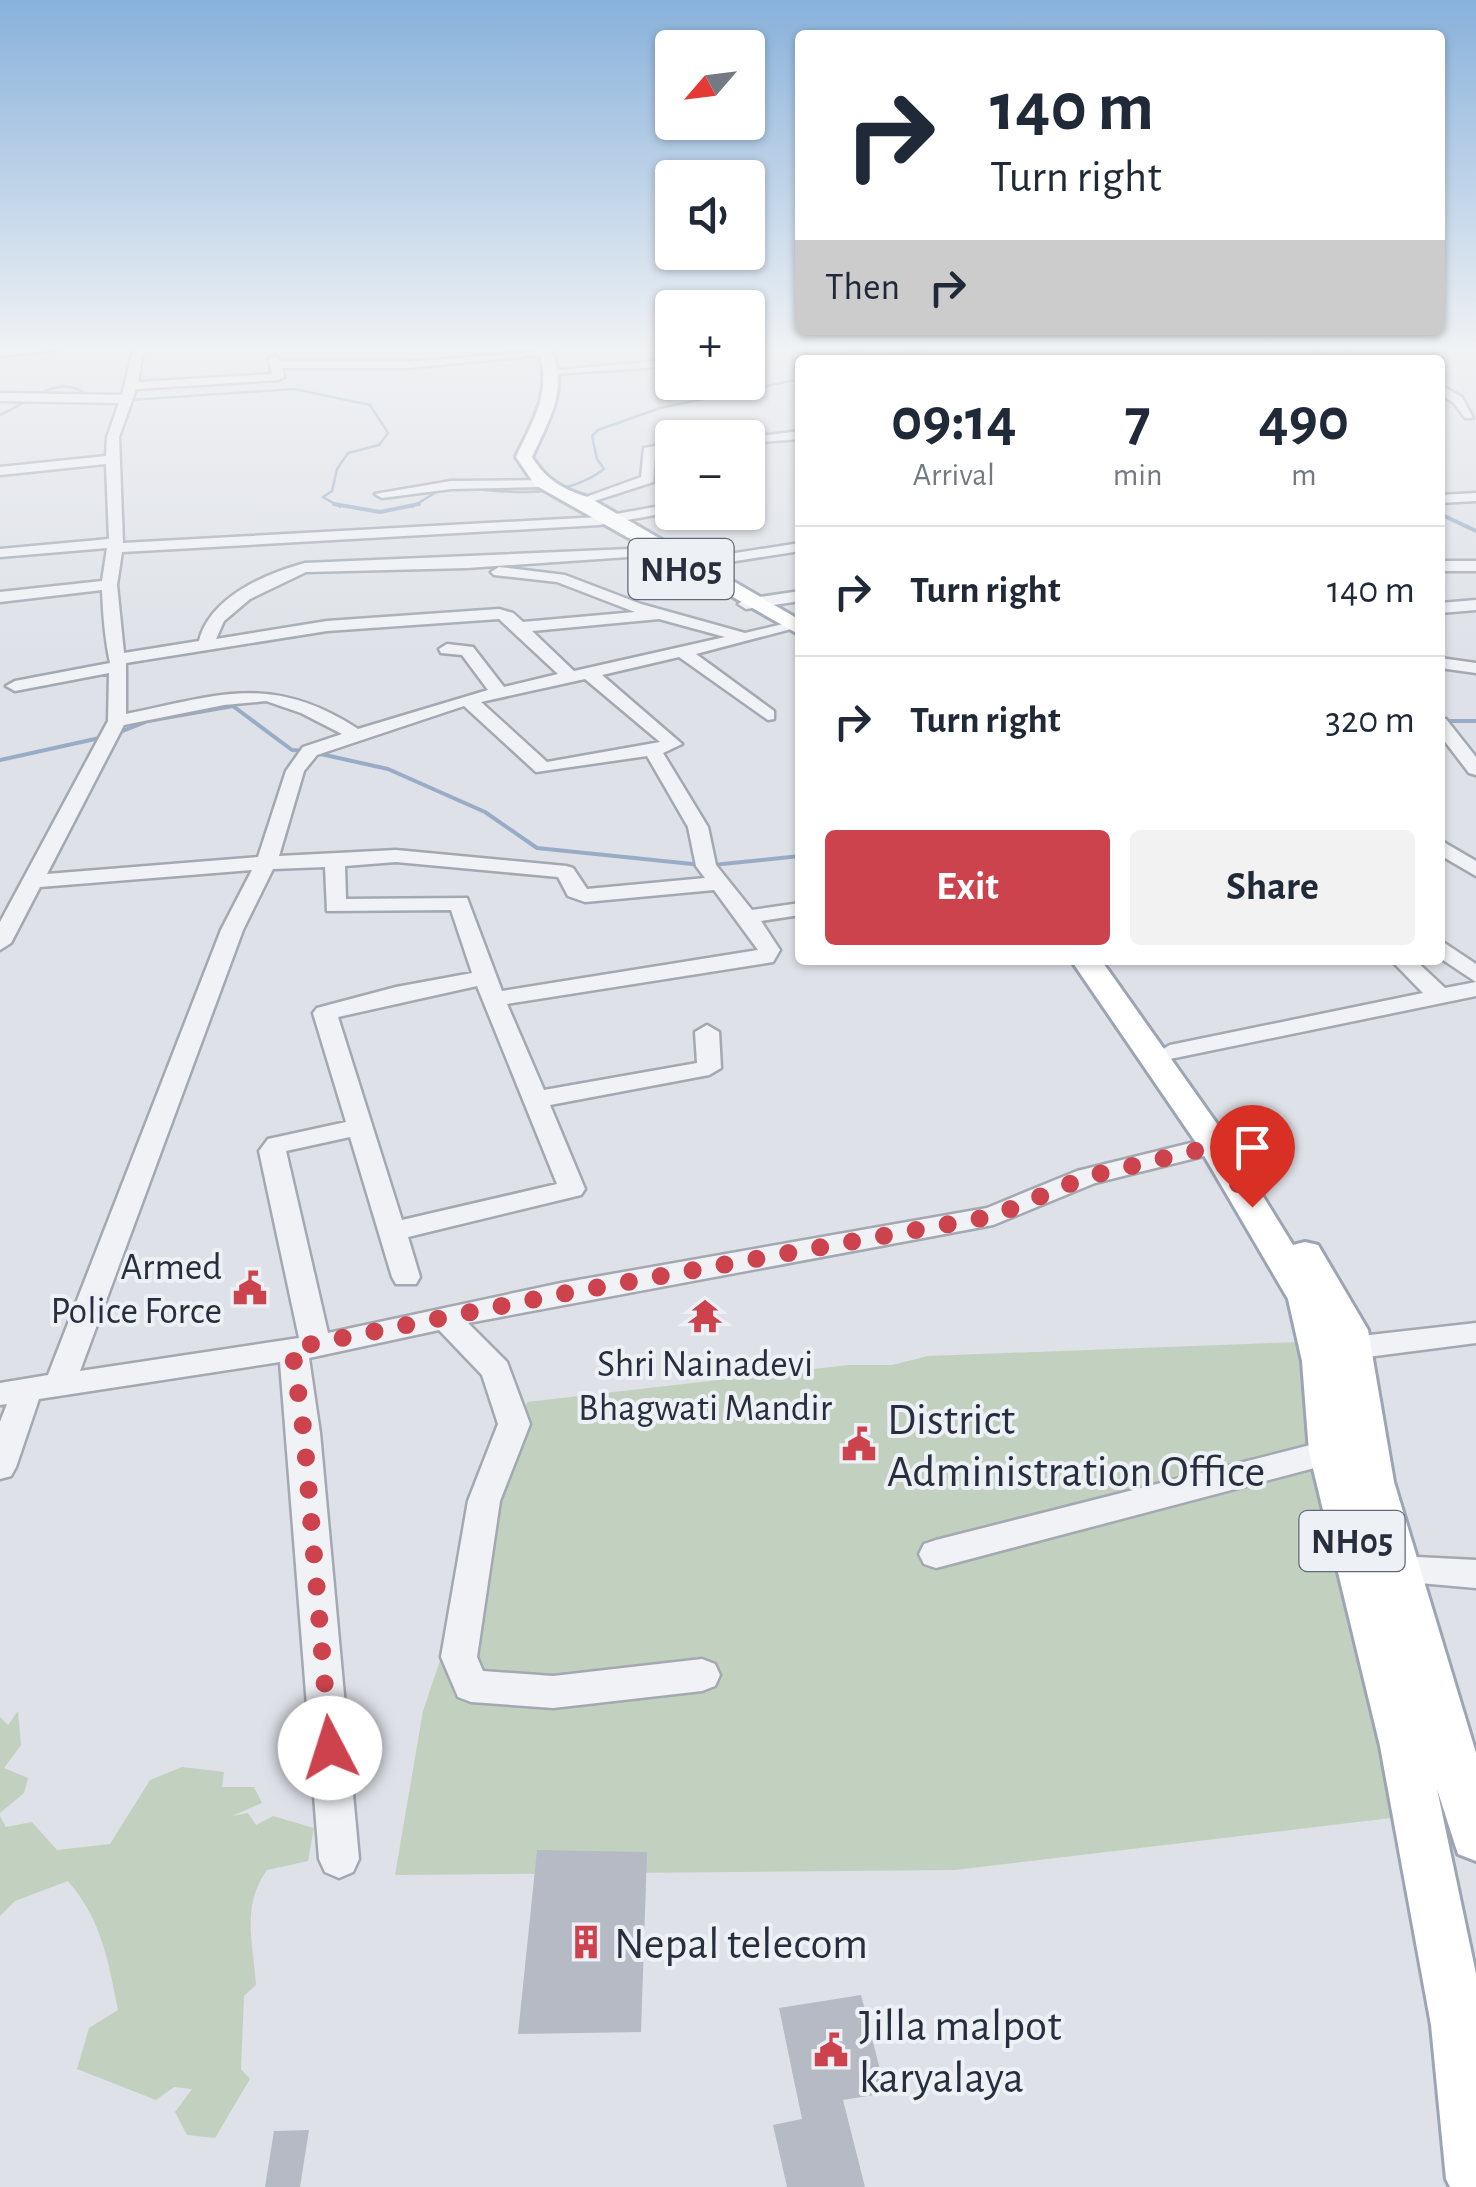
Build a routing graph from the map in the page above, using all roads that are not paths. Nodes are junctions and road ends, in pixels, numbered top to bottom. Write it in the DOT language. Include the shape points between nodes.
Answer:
graph roads {
  1 [pos="112,452"];
  2 [pos="526,452"];
  3 [pos="649,452"];
  4 [pos="112,460"];
  5 [pos="0,471"];
  6 [pos="542,484"];
  7 [pos="382,494"];
  8 [pos="1476,498"];
  9 [pos="572,499"];
  10 [pos="1445,499"];
  11 [pos="655,511"];
  12 [pos="605,520"];
  13 [pos="115,545"];
  14 [pos="795,548"];
  15 [pos="652,552"];
  16 [pos="0,553"];
  17 [pos="431,564"];
  18 [pos="691,564"];
  19 [pos="1445,566"];
  20 [pos="1476,566"];
  21 [pos="109,585"];
  22 [pos="0,597"];
  23 [pos="795,597"];
  24 [pos="753,603"];
  25 [pos="1476,604"];
  26 [pos="1445,607"];
  27 [pos="666,613"];
  28 [pos="521,627"];
  29 [pos="794,633"];
  30 [pos="739,636"];
  31 [pos="207,643"];
  32 [pos="448,648"];
  33 [pos="683,652"];
  34 [pos="117,663"];
  35 [pos="1445,664"];
  36 [pos="1476,668"];
  37 [pos="579,674"];
  38 [pos="14,686"];
  39 [pos="499,692"];
  40 [pos="469,701"];
  41 [pos="768,715"];
  42 [pos="117,721"];
  43 [pos="1446,729"];
  44 [pos="355,735"];
  45 [pos="1476,738"];
  46 [pos="652,750"];
  47 [pos="1475,766"];
  48 [pos="1445,849"];
  49 [pos="267,860"];
  50 [pos="335,861"];
  51 [pos="1476,870"];
  52 [pos="34,881"];
  53 [pos="718,883"];
  54 [pos="795,910"];
  55 [pos="748,917"];
  56 [pos="3,930"];
  57 [pos="1445,955"];
  58 [pos="1089,965"];
  59 [pos="1111,965"];
  60 [pos="1412,965"];
  61 [pos="490,988"];
  62 [pos="1466,991"];
  63 [pos="707,1032"];
  64 [pos="1170,1052"];
  65 [pos="533,1100"];
  66 [pos="361,1128"];
  67 [pos="1215,1146"];
  68 [pos="392,1232"];
  69 [pos="406,1277"];
  70 [pos="446,1319"];
  71 [pos="1476,1332"];
  72 [pos="304,1347"];
  73 [pos="1352,1348"];
  74 [pos="60,1384"];
  75 [pos="14,1392"];
  76 [pos="1330,1452"];
  77 [pos="0,1467"];
  78 [pos="936,1554"];
  79 [pos="1397,1570"];
  80 [pos="1476,1574"];
  81 [pos="702,1675"];
  82 [pos="1463,1737"];
  83 [pos="1476,1837"];
  84 [pos="339,1859"];
  85 [pos="1476,2179"];
  1 -- 4 [label="street"];
  2 -- 6 [label="main road"];
  3 -- 9 [label="street" via="648,480"];
  4 -- 5 [label="street"];
  4 -- 13 [label="street"];
  6 -- 7 [label="street"];
  6 -- 9 [label="main road, NH05"];
  8 -- 10 [label="street"];
  9 -- 12 [label="main road, NH05"];
  11 -- 12 [label="street"];
  12 -- 13 [label="street"];
  12 -- 15 [label="main road, NH05"];
  12 -- 18 [label="main road, NH05"];
  13 -- 16 [label="street"];
  13 -- 21 [label="street"];
  14 -- 18 [label="street"];
  15 -- 17 [label="street"];
  15 -- 24 [label="main road, NH05"];
  17 -- 27 [label="street" via="560,578"];
  17 -- 31 [label="street" via="304,568 222,611 207,630"];
  18 -- 24 [label="main road, NH05"];
  19 -- 20 [label="street"];
  21 -- 22 [label="street"];
  21 -- 34 [label="street"];
  23 -- 24 [label="street"];
  24 -- 29 [label="main road, NH05"];
  25 -- 26 [label="street"];
  27 -- 28 [label="street"];
  27 -- 30 [label="street"];
  28 -- 31 [label="street" via="499,614 379,620"];
  28 -- 37 [label="street"];
  29 -- 30 [label="street"];
  30 -- 33 [label="street"];
  31 -- 34 [label="street"];
  32 -- 39 [label="street" via="467,651"];
  33 -- 37 [label="street"];
  33 -- 41 [label="street"];
  34 -- 38 [label="street"];
  34 -- 42 [label="street"];
  35 -- 36 [label="street"];
  37 -- 39 [label="street"];
  37 -- 46 [label="street" via="674,744"];
  39 -- 40 [label="street"];
  40 -- 44 [label="street"];
  40 -- 46 [label="street" via="544,768"];
  42 -- 44 [label="street" via="276,696"];
  42 -- 52 [label="street"];
  43 -- 45 [label="street"];
  43 -- 47 [label="street"];
  44 -- 49 [label="street" via="310,751 295,771"];
  46 -- 53 [label="street" via="698,827 706,866"];
  48 -- 51 [label="street"];
  49 -- 50 [label="street"];
  49 -- 52 [label="street"];
  49 -- 74 [label="street" via="232,930"];
  50 -- 53 [label="street" via="396,856 566,872 575,892 585,896"];
  50 -- 61 [label="street" via="335,906 459,903"];
  52 -- 56 [label="street"];
  53 -- 55 [label="street"];
  54 -- 55 [label="street"];
  55 -- 61 [label="street" via="769,950 765,956"];
  57 -- 62 [label="street"];
  58 -- 67 [label="main road, NH05"];
  59 -- 64 [label="main road, NH05"];
  60 -- 62 [label="street"];
  61 -- 65 [label="street"];
  61 -- 66 [label="street" via="396,994 325,1013"];
  62 -- 64 [label="street"];
  63 -- 65 [label="street" via="709,1068"];
  64 -- 73 [label="main road, NH05" via="1337,1305"];
  65 -- 68 [label="street" via="572,1189"];
  66 -- 68 [label="street"];
  66 -- 72 [label="street" via="272,1151"];
  67 -- 70 [label="street" via="1086,1177 994,1216"];
  67 -- 76 [label="main road, NH05" via="1307,1299 1322,1361"];
  68 -- 69 [label="street"];
  70 -- 72 [label="street"];
  70 -- 81 [label="street" via="496,1370 514,1424 480,1521 459,1657 471,1686 553,1692"];
  71 -- 73 [label="street"];
  72 -- 74 [label="street"];
  72 -- 84 [label="street" via="304,1434"];
  73 -- 79 [label="main road, NH05" via="1373,1482"];
  74 -- 75 [label="street"];
  75 -- 77 [label="street"];
  76 -- 78 [label="street"];
  76 -- 85 [label="main road, NH05" via="1412,1784 1459,2025"];
  79 -- 80 [label="street"];
  79 -- 82 [label="main road, NH05"];
  82 -- 83 [label="main road, NH05"];
}
